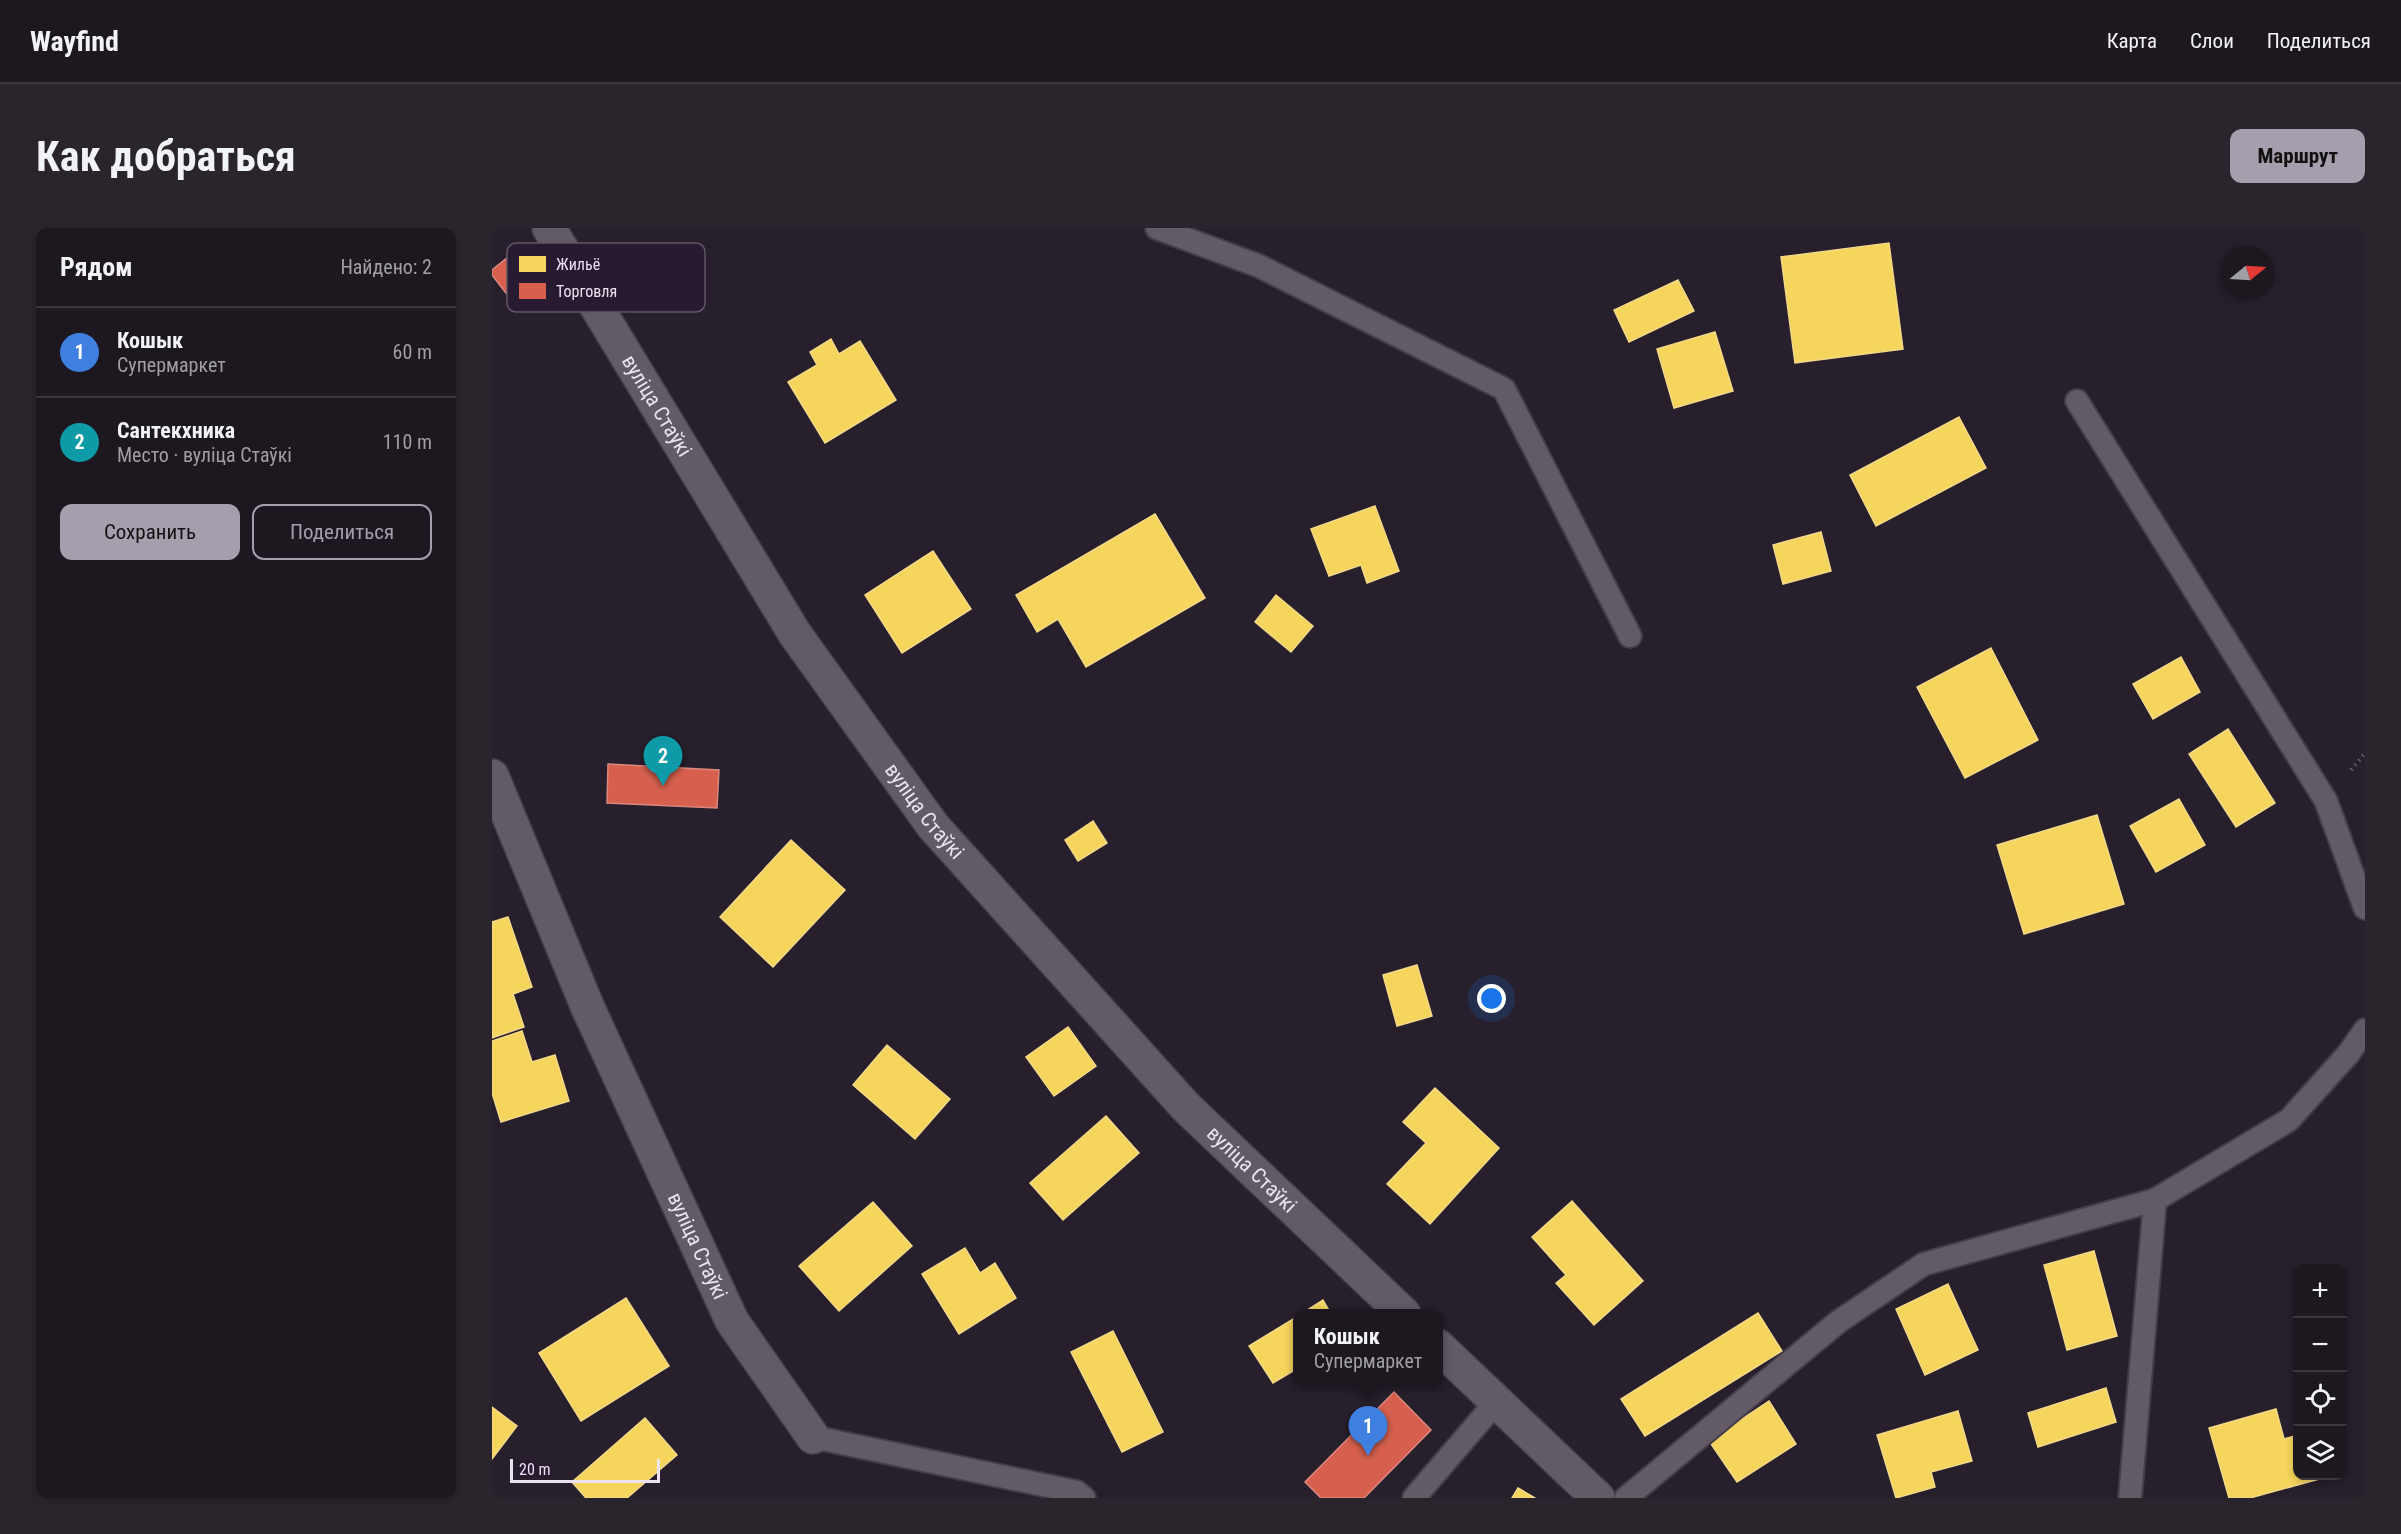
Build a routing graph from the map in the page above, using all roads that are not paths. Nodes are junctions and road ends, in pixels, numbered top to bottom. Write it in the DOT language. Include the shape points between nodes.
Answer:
graph roads {
  1 [pos="549,228"];
  2 [pos="1157,228"];
  3 [pos="558,243"];
  4 [pos="600,312"];
  5 [pos="2077,401"];
  6 [pos="1630,636"];
  7 [pos="492,776"];
  8 [pos="2365,908"];
  9 [pos="2365,1030"];
  10 [pos="2155,1200"];
  11 [pos="1399,1309"];
  12 [pos="1443,1351"];
  13 [pos="1497,1401"];
  14 [pos="813,1437"];
  15 [pos="1084,1498"];
  16 [pos="1414,1498"];
  17 [pos="1598,1498"];
  18 [pos="1626,1498"];
  19 [pos="2130,1498"];
  1 -- 3 [label="street, вуліца Стаўкі"];
  2 -- 6 [label="lane" via="1258,266 1504,389"];
  4 -- 11 [label="street, вуліца Стаўкі" via="795,634 933,826 1186,1107"];
  5 -- 8 [label="lane" via="2326,801"];
  7 -- 14 [label="street, вуліца Стаўкі" via="588,1008 732,1321"];
  9 -- 10 [label="lane" via="2289,1120"];
  10 -- 18 [label="lane" via="1924,1264 1838,1322"];
  10 -- 19 [label="lane"];
  12 -- 13 [label="street"];
  13 -- 16 [label="lane"];
  13 -- 17 [label="street"];
  14 -- 15 [label="lane" via="1077,1492"];
}
